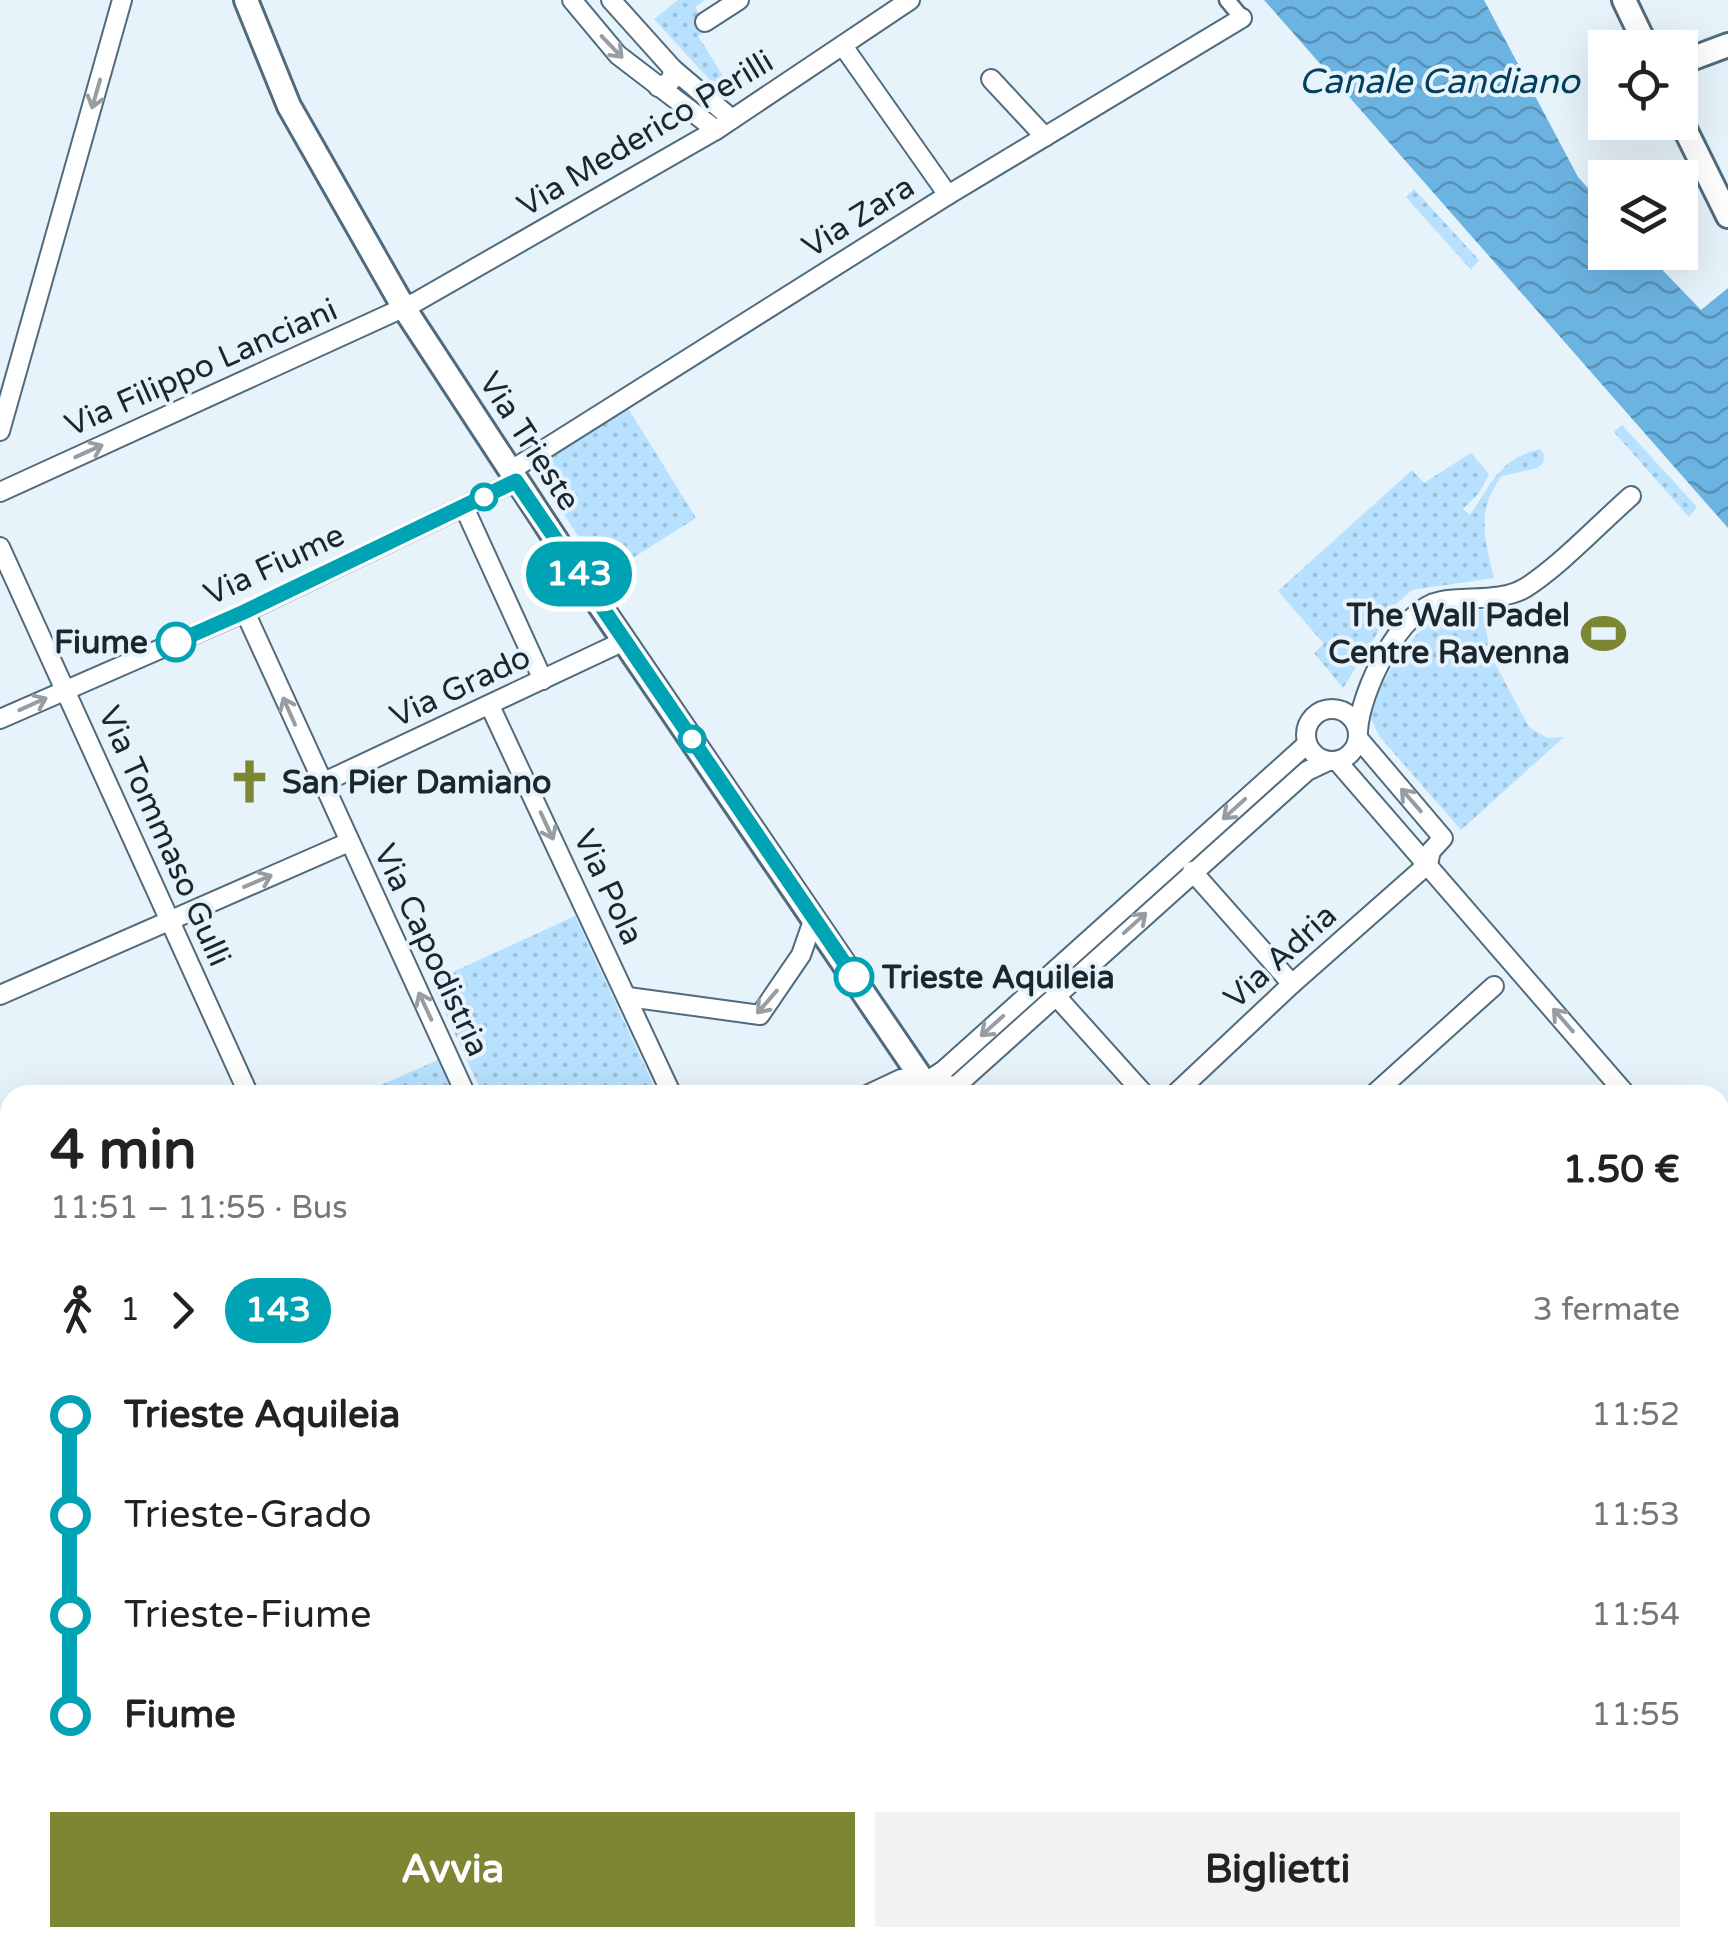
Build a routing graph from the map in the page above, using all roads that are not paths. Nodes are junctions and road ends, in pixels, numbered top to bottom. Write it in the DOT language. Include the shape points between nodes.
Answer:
graph roads {
  1 [pos="122,0"];
  2 [pos="246,0"];
  3 [pos="572,0"];
  4 [pos="611,0"];
  5 [pos="739,0"];
  6 [pos="910,0"];
  7 [pos="1226,0"];
  8 [pos="1624,0"];
  9 [pos="1242,18"];
  10 [pos="705,22"];
  11 [pos="1639,30"];
  12 [pos="1728,45"];
  13 [pos="843,46"];
  14 [pos="1698,57"];
  15 [pos="673,69"];
  16 [pos="990,79"];
  17 [pos="658,87"];
  18 [pos="732,119"];
  19 [pos="716,130"];
  20 [pos="1045,136"];
  21 [pos="1690,140"];
  22 [pos="948,195"];
  23 [pos="1728,216"];
  24 [pos="404,308"];
  25 [pos="0,430"];
  26 [pos="513,476"];
  27 [pos="0,478"];
  28 [pos="23,481"];
  29 [pos="0,492"];
  30 [pos="1631,496"];
  31 [pos="464,506"];
  32 [pos="0,547"];
  33 [pos="244,612"];
  34 [pos="624,641"];
  35 [pos="543,680"];
  36 [pos="1370,681"];
  37 [pos="66,689"];
  38 [pos="490,706"];
  39 [pos="1335,708"];
  40 [pos="0,719"];
  41 [pos="1358,734"];
  42 [pos="1307,744"];
  43 [pos="1333,761"];
  44 [pos="322,783"];
  45 [pos="349,842"];
  46 [pos="1428,864"];
  47 [pos="1192,871"];
  48 [pos="814,918"];
  49 [pos="168,920"];
  50 [pos="1292,984"];
  51 [pos="1494,986"];
  52 [pos="0,995"];
  53 [pos="1056,996"];
  54 [pos="628,997"];
  55 [pos="244,1085"];
  56 [pos="461,1085"];
  57 [pos="668,1085"];
  58 [pos="888,1085"];
  59 [pos="912,1085"];
  60 [pos="918,1085"];
  61 [pos="929,1085"];
  62 [pos="957,1085"];
  63 [pos="1136,1085"];
  64 [pos="1185,1085"];
  65 [pos="1384,1085"];
  66 [pos="1618,1085"];
  1 -- 25 [label="street, one-way"];
  2 -- 24 [label="street, Via Trieste" via="289,106"];
  3 -- 17 [label="street, one-way" via="618,55"];
  4 -- 15 [label="street"];
  5 -- 10 [label="street"];
  6 -- 13 [label="street, Via Mederico Perilli"];
  7 -- 9 [label="street"];
  8 -- 11 [label="street"];
  9 -- 20 [label="street, Via Zara"];
  12 -- 14 [label="street"];
  13 -- 18 [label="street, Via Mederico Perilli"];
  13 -- 22 [label="street"];
  15 -- 17 [label="street" via="671,81"];
  15 -- 18 [label="street"];
  16 -- 20 [label="street"];
  17 -- 19 [label="street"];
  18 -- 19 [label="street, Via Mederico Perilli"];
  19 -- 24 [label="street, Via Mederico Perilli"];
  20 -- 22 [label="street, Via Zara"];
  21 -- 23 [label="street"];
  22 -- 26 [label="street, Via Zara"];
  24 -- 26 [label="street, Via Trieste"];
  28 -- 24 [label="street, Via Filippo Lanciani, one-way"];
  26 -- 31 [label="street, Via Fiume"];
  26 -- 34 [label="street, Via Trieste"];
  27 -- 28 [label="street"];
  28 -- 29 [label="street, Via Filippo Lanciani"];
  30 -- 36 [label="street" via="1520,590 1418,609"];
  31 -- 33 [label="street, Via Fiume"];
  31 -- 35 [label="street"];
  32 -- 37 [label="street, Via Tommaso Gulli"];
  33 -- 37 [label="street, Via Fiume"];
  44 -- 33 [label="street, Via Capodistria, one-way"];
  34 -- 35 [label="street, Via Grado"];
  34 -- 48 [label="street, Via Trieste"];
  35 -- 38 [label="street, Via Grado"];
  36 -- 39 [label="street"];
  36 -- 41 [label="street"];
  40 -- 37 [label="street, Via Fiume, one-way"];
  37 -- 49 [label="street, Via Tommaso Gulli"];
  38 -- 44 [label="street, Via Grado"];
  38 -- 54 [label="street, Via Pola, one-way"];
  39 -- 41 [label="street" via="1350,716"];
  39 -- 42 [label="street" via="1311,718"];
  41 -- 43 [label="street" via="1351,752"];
  46 -- 41 [label="street, one-way" via="1443,838"];
  42 -- 43 [label="street"];
  42 -- 61 [label="street, one-way"];
  43 -- 46 [label="street"];
  43 -- 47 [label="street" via="1307,771"];
  44 -- 45 [label="street, Via Capodistria"];
  49 -- 45 [label="street, one-way"];
  56 -- 45 [label="street, Via Capodistria, one-way"];
  46 -- 50 [label="street, Via Adria"];
  66 -- 46 [label="street, one-way"];
  47 -- 50 [label="street"];
  53 -- 47 [label="street, one-way"];
  48 -- 54 [label="street, one-way" via="801,956 760,1014"];
  48 -- 60 [label="street, Via Trieste"];
  49 -- 52 [label="street"];
  49 -- 55 [label="street, Via Tommaso Gulli"];
  50 -- 64 [label="street, Via Adria"];
  51 -- 65 [label="street"];
  53 -- 62 [label="street"];
  53 -- 63 [label="street"];
  54 -- 57 [label="street, Via Pola"];
  58 -- 59 [label="street" via="901,1079"];
}
